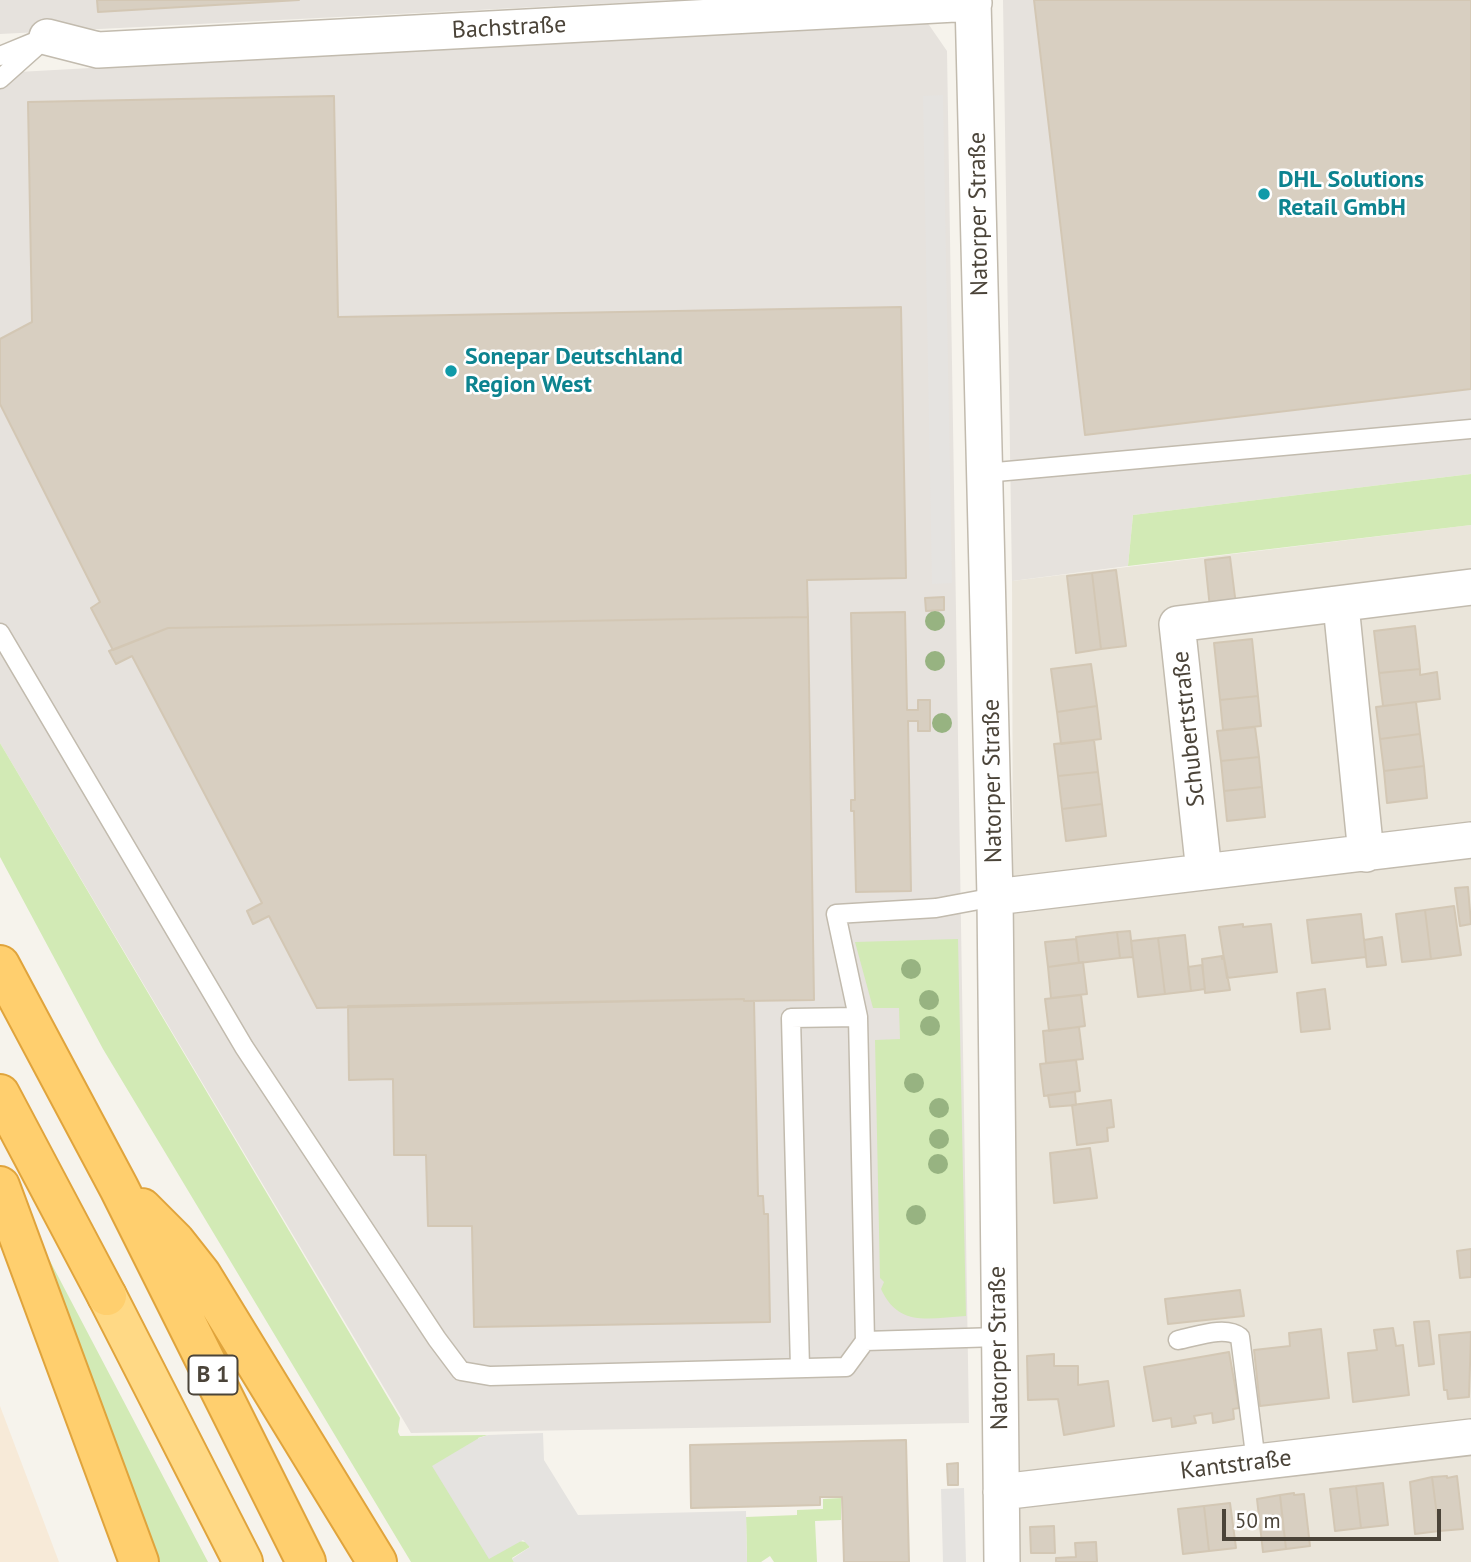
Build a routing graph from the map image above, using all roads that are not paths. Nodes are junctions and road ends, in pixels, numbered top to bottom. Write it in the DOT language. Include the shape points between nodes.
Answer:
graph roads {
  1 [pos="974,1"];
  2 [pos="47,37"];
  3 [pos="0,56"];
  4 [pos="0,79"];
  5 [pos="1471,429"];
  6 [pos="985,473"];
  7 [pos="1471,587"];
  8 [pos="1341,605"];
  9 [pos="0,633"];
  10 [pos="1471,840"];
  11 [pos="1366,854"];
  12 [pos="1204,872"];
  13 [pos="995,897"];
  14 [pos="0,965"];
  15 [pos="858,1017"];
  16 [pos="0,1094"];
  17 [pos="0,1186"];
  18 [pos="120,1188"];
  19 [pos="999,1337"];
  20 [pos="1178,1340"];
  21 [pos="865,1341"];
  22 [pos="800,1368"];
  23 [pos="1471,1437"];
  24 [pos="1256,1462"];
  25 [pos="1001,1492"];
  26 [pos="139,1562"];
  27 [pos="243,1562"];
  28 [pos="306,1562"];
  29 [pos="377,1562"];
  30 [pos="1002,1562"];
  1 -- 2 [label="street, Bachstraße" via="98,50"];
  1 -- 6 [label="street, Natorper Straße"];
  2 -- 3 [label="lane"];
  2 -- 4 [label="lane"];
  5 -- 6 [label="lane"];
  6 -- 13 [label="street, Natorper Straße"];
  7 -- 8 [label="street, Schubertstraße"];
  8 -- 11 [label="street"];
  8 -- 12 [label="street, Schubertstraße" via="1177,624"];
  9 -- 22 [label="lane" via="244,1047 461,1371 490,1376"];
  10 -- 11 [label="street"];
  11 -- 12 [label="street"];
  12 -- 13 [label="street"];
  13 -- 15 [label="lane" via="936,908 836,914"];
  13 -- 19 [label="street, Natorper Straße"];
  14 -- 18 [label="highway, B 1"];
  15 -- 21 [label="lane"];
  15 -- 22 [label="lane" via="791,1018"];
  16 -- 27 [label="highway, B 1"];
  17 -- 26 [label="highway"];
  18 -- 28 [label="highway, B 1"];
  18 -- 29 [label="highway" via="201,1274"];
  19 -- 21 [label="lane"];
  19 -- 25 [label="street, Natorper Straße"];
  20 -- 24 [label="lane" via="1223,1332 1240,1337"];
  21 -- 22 [label="lane" via="846,1367"];
  23 -- 24 [label="street, Kantstraße"];
  24 -- 25 [label="street, Kantstraße"];
  25 -- 30 [label="street, Natorper Straße"];
}
